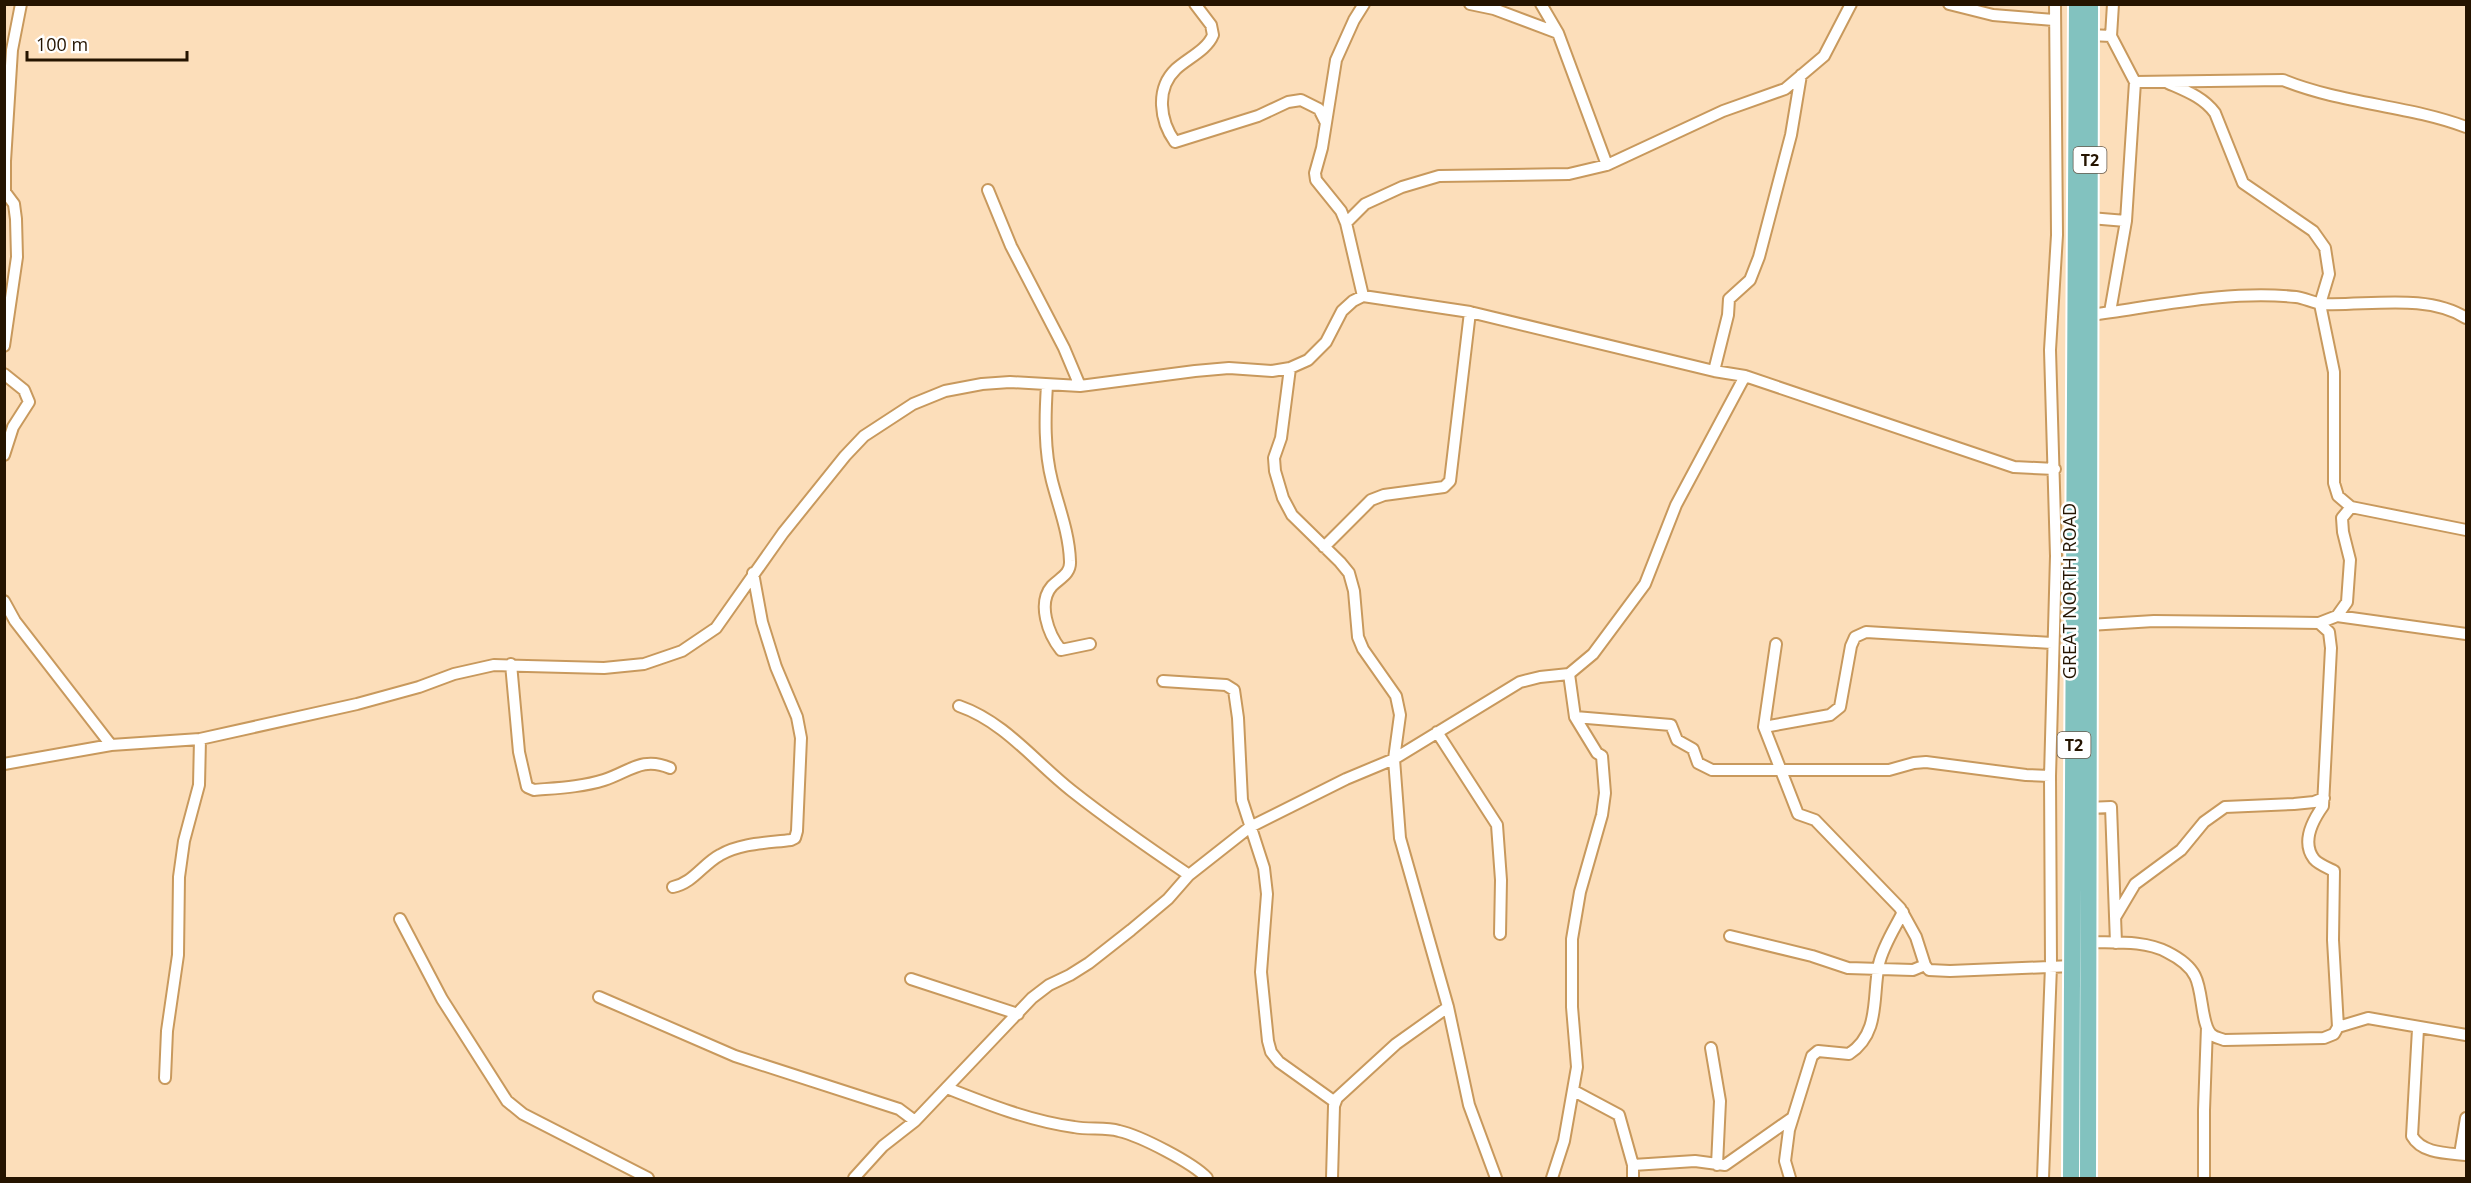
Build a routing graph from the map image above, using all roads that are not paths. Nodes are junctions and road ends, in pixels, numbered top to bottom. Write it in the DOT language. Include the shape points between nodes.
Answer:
graph roads {
  1 [pos="21,4"];
  2 [pos="1194,4"];
  3 [pos="1364,4"];
  4 [pos="1470,4"];
  5 [pos="1541,4"];
  6 [pos="1851,4"];
  7 [pos="1949,4"];
  8 [pos="2055,4"];
  9 [pos="2078,4"];
  10 [pos="2090,4"];
  11 [pos="2113,4"];
  12 [pos="2054,21"];
  13 [pos="1558,33"];
  14 [pos="2090,35"];
  15 [pos="2111,36"];
  16 [pos="8,47"];
  17 [pos="1801,75"];
  18 [pos="2135,82"];
  19 [pos="2168,83"];
  20 [pos="1326,123"];
  21 [pos="2466,127"];
  22 [pos="1607,165"];
  23 [pos="988,190"];
  24 [pos="5,191"];
  25 [pos="2090,218"];
  26 [pos="2126,221"];
  27 [pos="1346,223"];
  28 [pos="16,266"];
  29 [pos="4,269"];
  30 [pos="1363,296"];
  31 [pos="2320,304"];
  32 [pos="1470,312"];
  33 [pos="2110,312"];
  34 [pos="2091,315"];
  35 [pos="2466,318"];
  36 [pos="4,346"];
  37 [pos="1290,368"];
  38 [pos="1714,371"];
  39 [pos="4,374"];
  40 [pos="1745,376"];
  41 [pos="1047,385"];
  42 [pos="1080,386"];
  43 [pos="4,455"];
  44 [pos="2055,469"];
  45 [pos="2351,507"];
  46 [pos="2466,530"];
  47 [pos="1324,547"];
  48 [pos="753,573"];
  49 [pos="4,600"];
  50 [pos="2337,616"];
  51 [pos="2319,623"];
  52 [pos="2089,625"];
  53 [pos="2466,634"];
  54 [pos="2052,643"];
  55 [pos="1090,644"];
  56 [pos="1776,644"];
  57 [pos="511,664"];
  58 [pos="1569,674"];
  59 [pos="1163,681"];
  60 [pos="959,706"];
  61 [pos="1575,717"];
  62 [pos="1764,727"];
  63 [pos="1437,732"];
  64 [pos="200,739"];
  65 [pos="111,745"];
  66 [pos="1394,759"];
  67 [pos="4,764"];
  68 [pos="670,768"];
  69 [pos="1780,771"];
  70 [pos="2050,776"];
  71 [pos="2324,798"];
  72 [pos="2087,808"];
  73 [pos="1250,827"];
  74 [pos="1189,875"];
  75 [pos="673,887"];
  76 [pos="1903,912"];
  77 [pos="2116,916"];
  78 [pos="400,919"];
  79 [pos="1500,934"];
  80 [pos="1730,936"];
  81 [pos="2088,942"];
  82 [pos="2116,943"];
  83 [pos="1925,965"];
  84 [pos="2051,966"];
  85 [pos="2072,966"];
  86 [pos="1878,970"];
  87 [pos="911,979"];
  88 [pos="599,997"];
  89 [pos="1448,1007"];
  90 [pos="1018,1014"];
  91 [pos="2207,1026"];
  92 [pos="2338,1027"];
  93 [pos="2418,1029"];
  94 [pos="2466,1035"];
  95 [pos="1711,1048"];
  96 [pos="165,1078"];
  97 [pos="947,1088"];
  98 [pos="1574,1091"];
  99 [pos="1335,1102"];
  100 [pos="1792,1118"];
  101 [pos="2466,1118"];
  102 [pos="915,1121"];
  103 [pos="2463,1155"];
  104 [pos="1633,1165"];
  105 [pos="1717,1165"];
  106 [pos="648,1179"];
  107 [pos="854,1179"];
  108 [pos="1208,1179"];
  109 [pos="1332,1179"];
  110 [pos="1496,1179"];
  111 [pos="1552,1179"];
  112 [pos="1633,1179"];
  113 [pos="1790,1179"];
  114 [pos="2043,1179"];
  115 [pos="2071,1179"];
  116 [pos="2088,1179"];
  117 [pos="2204,1179"];
  1 -- 16 [label="street"];
  2 -- 20 [label="street" via="1211,25 1213,35 1170,75 1166,84 1162,116 1175,142 1301,100 1319,109"];
  3 -- 20 [label="street" via="1339,51"];
  4 -- 13 [label="street"];
  5 -- 13 [label="street"];
  6 -- 17 [label="street" via="1824,56"];
  7 -- 12 [label="street" via="1993,15"];
  8 -- 12 [label="street"];
  9 -- 85 [label="main road, GREAT NORTH ROAD / T2"];
  10 -- 14 [label="main road, GREAT NORTH ROAD / T2"];
  11 -- 15 [label="street"];
  12 -- 44 [label="street" via="2057,235 2050,350"];
  13 -- 22 [label="street"];
  14 -- 15 [label="street"];
  14 -- 25 [label="main road, GREAT NORTH ROAD / T2"];
  15 -- 18 [label="street"];
  16 -- 24 [label="street"];
  17 -- 22 [label="street" via="1785,89 1723,111"];
  17 -- 38 [label="street" via="1791,135 1759,257 1750,280 1729,299"];
  18 -- 19 [label="street"];
  18 -- 26 [label="street"];
  19 -- 21 [label="street" via="2283,80 2305,89 2438,116"];
  19 -- 31 [label="street" via="2199,98 2215,113 2246,186 2313,231 2325,248 2329,273"];
  20 -- 27 [label="street" via="1316,180"];
  22 -- 27 [label="street" via="1569,174 1439,176 1365,204"];
  23 -- 42 [label="street"];
  24 -- 28 [label="street" via="14,204"];
  25 -- 26 [label="street"];
  25 -- 34 [label="main road, GREAT NORTH ROAD / T2"];
  26 -- 33 [label="street"];
  27 -- 30 [label="street"];
  28 -- 29 [label="street"];
  28 -- 36 [label="street"];
  30 -- 32 [label="street"];
  30 -- 37 [label="street" via="1342,311 1326,342 1308,360"];
  31 -- 33 [label="street" via="2297,297 2240,297"];
  31 -- 35 [label="street" via="2423,304"];
  31 -- 45 [label="street" via="2334,372 2334,483 2338,496"];
  32 -- 38 [label="street"];
  32 -- 47 [label="street" via="1450,481 1444,487 1371,500"];
  33 -- 34 [label="street"];
  34 -- 52 [label="main road, GREAT NORTH ROAD / T2"];
  37 -- 42 [label="street" via="1195,370"];
  37 -- 47 [label="street" via="1275,471 1292,515"];
  38 -- 40 [label="street"];
  39 -- 43 [label="street" via="24,390 29,402"];
  40 -- 44 [label="street" via="2014,467"];
  40 -- 58 [label="street" via="1676,505 1645,584 1593,654"];
  41 -- 42 [label="street"];
  41 -- 48 [label="street" via="991,384 945,391 883,422 845,456"];
  41 -- 55 [label="street" via="1048,461 1071,565 1065,577 1049,591 1046,620 1061,650"];
  44 -- 54 [label="street"];
  45 -- 46 [label="street"];
  45 -- 50 [label="street" via="2342,518 2350,560 2347,602"];
  47 -- 66 [label="street" via="1348,573 1354,591 1358,637 1396,696 1400,715"];
  48 -- 57 [label="street" via="716,628 682,651 644,664 604,668"];
  48 -- 75 [label="street" via="762,622 801,738 797,831 790,840 722,854 691,880"];
  49 -- 65 [label="street" via="15,621"];
  50 -- 51 [label="street"];
  50 -- 53 [label="street"];
  51 -- 52 [label="street" via="2154,621"];
  51 -- 71 [label="street" via="2330,632 2331,648"];
  52 -- 72 [label="main road, GREAT NORTH ROAD / T2"];
  54 -- 62 [label="street" via="1866,632 1855,637 1851,646 1840,707 1830,716"];
  54 -- 70 [label="street"];
  56 -- 62 [label="street"];
  57 -- 64 [label="street" via="454,674 357,704"];
  57 -- 68 [label="street" via="519,752 527,787 534,790 603,780 648,763"];
  58 -- 61 [label="street"];
  58 -- 63 [label="street" via="1520,682"];
  59 -- 73 [label="street" via="1226,685 1234,690 1242,800"];
  60 -- 74 [label="street" via="1003,730 1071,790"];
  61 -- 69 [label="street" via="1667,724 1674,729 1677,740 1693,749 1698,763 1712,770"];
  61 -- 98 [label="street" via="1602,756 1605,793 1577,903 1572,939 1577,1067"];
  62 -- 69 [label="street"];
  63 -- 66 [label="street"];
  63 -- 79 [label="street" via="1497,825"];
  64 -- 65 [label="street"];
  64 -- 96 [label="street" via="199,785 183,841 179,877 178,955"];
  65 -- 67 [label="street"];
  66 -- 73 [label="street" via="1336,783"];
  66 -- 89 [label="street" via="1400,838"];
  69 -- 70 [label="street" via="1889,770 1926,762"];
  69 -- 76 [label="street" via="1798,814 1815,820"];
  70 -- 84 [label="street"];
  71 -- 77 [label="street" via="2294,804 2225,807 2204,822 2181,850 2135,884"];
  71 -- 92 [label="street" via="2324,806 2309,832 2309,851 2315,861 2334,871"];
  72 -- 77 [label="street" via="2111,807"];
  72 -- 81 [label="main road, GREAT NORTH ROAD / T2"];
  73 -- 74 [label="street"];
  73 -- 99 [label="street" via="1264,868 1267,894 1261,978 1268,1041 1279,1062"];
  74 -- 90 [label="street" via="1131,930 1089,963 1049,985"];
  76 -- 83 [label="street"];
  76 -- 86 [label="street"];
  77 -- 82 [label="street"];
  78 -- 106 [label="street" via="442,999 507,1101 523,1114"];
  80 -- 86 [label="street" via="1848,968"];
  81 -- 82 [label="street"];
  81 -- 116 [label="main road, GREAT NORTH ROAD / T2"];
  82 -- 91 [label="street" via="2148,945 2182,962 2194,974 2200,989"];
  83 -- 84 [label="street" via="1929,970 1950,971"];
  83 -- 86 [label="street" via="1913,970"];
  84 -- 85 [label="street"];
  84 -- 114 [label="street"];
  85 -- 115 [label="main road, GREAT NORTH ROAD / T2"];
  86 -- 100 [label="street" via="1873,1021 1864,1040 1849,1054 1815,1052"];
  87 -- 90 [label="street"];
  88 -- 102 [label="street" via="735,1056 898,1108"];
  89 -- 99 [label="street" via="1396,1044"];
  89 -- 110 [label="street" via="1469,1105"];
  90 -- 97 [label="street"];
  91 -- 92 [label="street" via="2215,1038 2224,1040 2324,1038 2334,1034"];
  91 -- 117 [label="street"];
  92 -- 93 [label="street" via="2368,1018"];
  93 -- 94 [label="street"];
  93 -- 103 [label="street" via="2412,1136 2427,1149"];
  95 -- 105 [label="street" via="1720,1106"];
  97 -- 102 [label="street"];
  97 -- 108 [label="street" via="1024,1115 1074,1127 1119,1131 1173,1156"];
  98 -- 104 [label="street" via="1617,1113"];
  98 -- 111 [label="street"];
  99 -- 109 [label="street"];
  100 -- 105 [label="street" via="1731,1163"];
  100 -- 113 [label="street" via="1785,1161"];
  101 -- 103 [label="street"];
  102 -- 107 [label="street" via="883,1146"];
  104 -- 105 [label="street" via="1695,1161"];
  104 -- 112 [label="street"];
}
